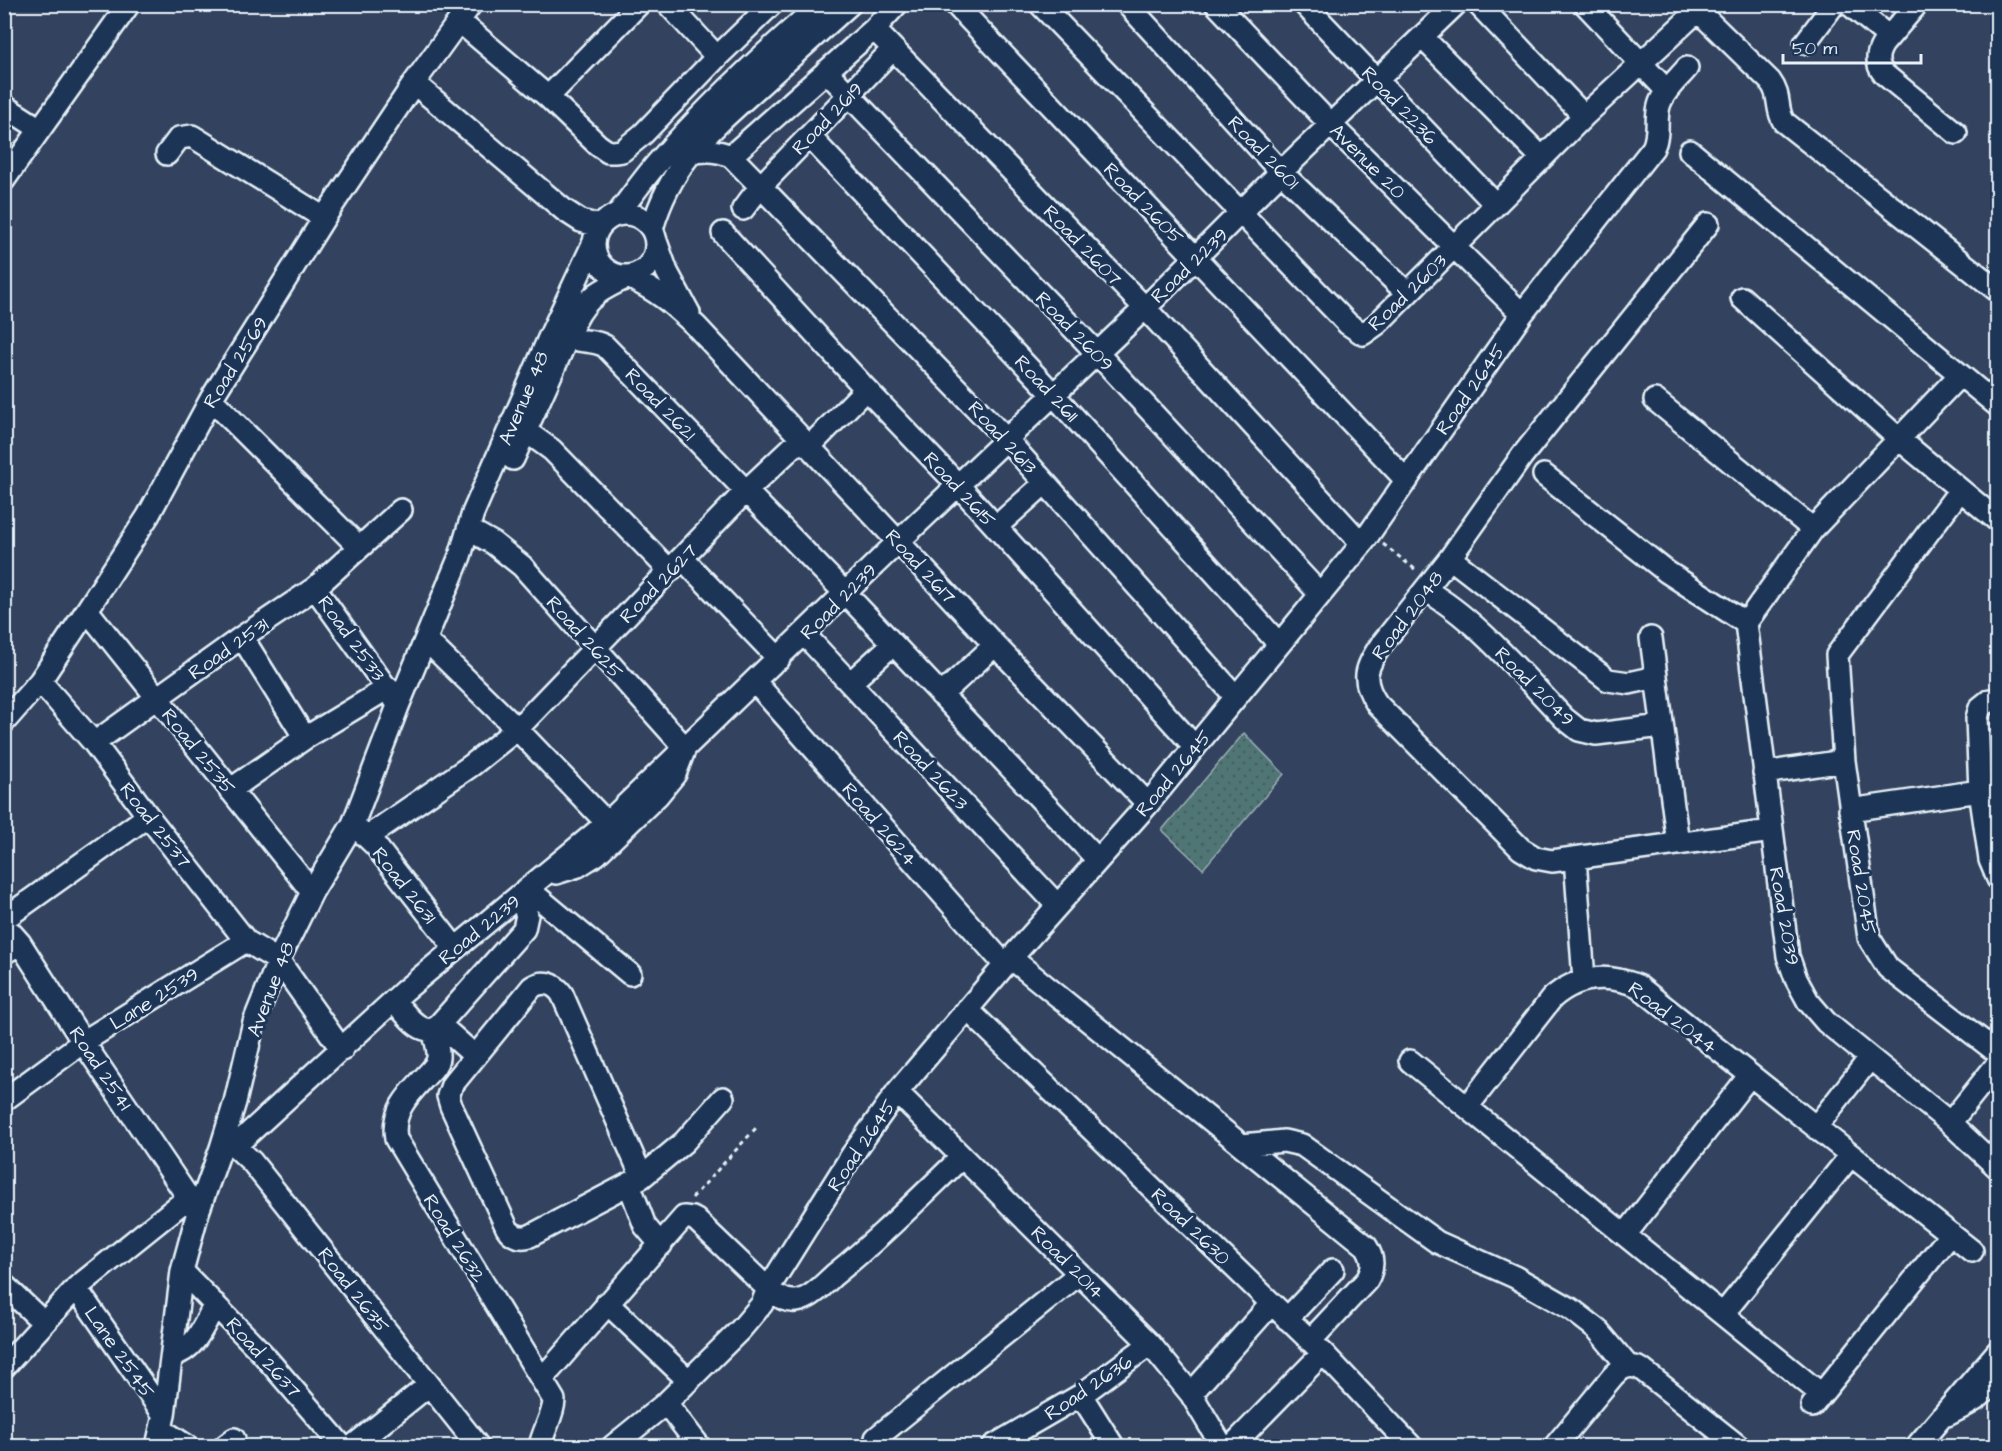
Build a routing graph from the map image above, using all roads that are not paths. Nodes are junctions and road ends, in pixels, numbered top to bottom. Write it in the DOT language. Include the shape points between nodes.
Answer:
graph roads {
  1 [pos="129,4"];
  2 [pos="639,4"];
  3 [pos="668,4"];
  4 [pos="772,4"];
  5 [pos="821,4"];
  6 [pos="897,4"];
  7 [pos="955,4"];
  8 [pos="1040,4"];
  9 [pos="1127,4"];
  10 [pos="1216,4"];
  11 [pos="1304,4"];
  12 [pos="1456,4"];
  13 [pos="1478,4"];
  14 [pos="1585,4"];
  15 [pos="1834,4"];
  16 [pos="1849,4"];
  17 [pos="1917,4"];
  18 [pos="849,5"];
  19 [pos="1698,7"];
  20 [pos="465,13"];
  21 [pos="874,29"];
  22 [pos="1422,37"];
  23 [pos="1889,37"];
  24 [pos="1805,43"];
  25 [pos="894,49"];
  26 [pos="717,57"];
  27 [pos="1641,63"];
  28 [pos="1687,68"];
  29 [pos="826,71"];
  30 [pos="1377,81"];
  31 [pos="414,83"];
  32 [pos="1667,91"];
  33 [pos="849,95"];
  34 [pos="548,97"];
  35 [pos="4,105"];
  36 [pos="1584,116"];
  37 [pos="1331,125"];
  38 [pos="40,129"];
  39 [pos="1956,133"];
  40 [pos="643,134"];
  41 [pos="809,136"];
  42 [pos="1690,152"];
  43 [pos="690,153"];
  44 [pos="167,154"];
  45 [pos="731,156"];
  46 [pos="1542,158"];
  47 [pos="657,162"];
  48 [pos="1281,172"];
  49 [pos="4,180"];
  50 [pos="760,186"];
  51 [pos="1496,205"];
  52 [pos="743,209"];
  53 [pos="1241,214"];
  54 [pos="324,218"];
  55 [pos="1708,224"];
  56 [pos="603,228"];
  57 [pos="723,233"];
  58 [pos="654,235"];
  59 [pos="1455,246"];
  60 [pos="1196,258"];
  61 [pos="628,277"];
  62 [pos="1998,291"];
  63 [pos="1407,293"];
  64 [pos="1742,298"];
  65 [pos="1145,308"];
  66 [pos="1522,314"];
  67 [pos="696,326"];
  68 [pos="567,337"];
  69 [pos="1096,352"];
  70 [pos="1959,375"];
  71 [pos="866,389"];
  72 [pos="1053,394"];
  73 [pos="211,399"];
  74 [pos="1655,400"];
  75 [pos="1998,406"];
  76 [pos="523,436"];
  77 [pos="1898,438"];
  78 [pos="1006,439"];
  79 [pos="805,443"];
  80 [pos="1544,475"];
  81 [pos="1407,481"];
  82 [pos="1045,483"];
  83 [pos="958,485"];
  84 [pos="1960,490"];
  85 [pos="746,491"];
  86 [pos="401,510"];
  87 [pos="1998,521"];
  88 [pos="996,527"];
  89 [pos="1813,530"];
  90 [pos="477,534"];
  91 [pos="1365,539"];
  92 [pos="899,541"];
  93 [pos="359,548"];
  94 [pos="460,556"];
  95 [pos="1450,558"];
  96 [pos="676,564"];
  97 [pos="1428,586"];
  98 [pos="315,588"];
  99 [pos="845,593"];
  100 [pos="1320,594"];
  101 [pos="87,610"];
  102 [pos="1746,623"];
  103 [pos="804,634"];
  104 [pos="242,637"];
  105 [pos="1652,638"];
  106 [pos="426,640"];
  107 [pos="893,644"];
  108 [pos="1279,644"];
  109 [pos="995,645"];
  110 [pos="595,649"];
  111 [pos="779,659"];
  112 [pos="1656,677"];
  113 [pos="40,681"];
  114 [pos="755,682"];
  115 [pos="850,683"];
  116 [pos="388,687"];
  117 [pos="941,695"];
  118 [pos="1236,697"];
  119 [pos="157,698"];
  120 [pos="1998,701"];
  121 [pos="398,706"];
  122 [pos="4,722"];
  123 [pos="1662,726"];
  124 [pos="517,729"];
  125 [pos="305,738"];
  126 [pos="94,744"];
  127 [pos="1195,747"];
  128 [pos="685,748"];
  129 [pos="1844,761"];
  130 [pos="1764,772"];
  131 [pos="230,790"];
  132 [pos="1980,791"];
  133 [pos="1149,804"];
  134 [pos="1850,810"];
  135 [pos="148,816"];
  136 [pos="607,823"];
  137 [pos="360,831"];
  138 [pos="1772,831"];
  139 [pos="1678,844"];
  140 [pos="1575,858"];
  141 [pos="1098,860"];
  142 [pos="1998,879"];
  143 [pos="529,887"];
  144 [pos="312,891"];
  145 [pos="1057,905"];
  146 [pos="4,919"];
  147 [pos="4,925"];
  148 [pos="246,940"];
  149 [pos="12,948"];
  150 [pos="455,948"];
  151 [pos="279,961"];
  152 [pos="1008,962"];
  153 [pos="630,974"];
  154 [pos="1584,980"];
  155 [pos="394,1001"];
  156 [pos="967,1009"];
  157 [pos="436,1027"];
  158 [pos="83,1042"];
  159 [pos="342,1050"];
  160 [pos="1998,1053"];
  161 [pos="475,1056"];
  162 [pos="1870,1058"];
  163 [pos="1410,1061"];
  164 [pos="1998,1063"];
  165 [pos="1750,1075"];
  166 [pos="897,1092"];
  167 [pos="723,1098"];
  168 [pos="4,1100"];
  169 [pos="1467,1107"];
  170 [pos="1950,1123"];
  171 [pos="1816,1127"];
  172 [pos="230,1143"];
  173 [pos="1242,1145"];
  174 [pos="1851,1155"];
  175 [pos="962,1157"];
  176 [pos="1998,1168"];
  177 [pos="636,1180"];
  178 [pos="193,1205"];
  179 [pos="1951,1234"];
  180 [pos="1625,1235"];
  181 [pos="661,1245"];
  182 [pos="1972,1251"];
  183 [pos="1333,1270"];
  184 [pos="182,1271"];
  185 [pos="1079,1274"];
  186 [pos="4,1285"];
  187 [pos="76,1288"];
  188 [pos="768,1289"];
  189 [pos="607,1303"];
  190 [pos="216,1304"];
  191 [pos="1271,1304"];
  192 [pos="1723,1314"];
  193 [pos="1287,1319"];
  194 [pos="44,1323"];
  195 [pos="1150,1344"];
  196 [pos="1316,1347"];
  197 [pos="1998,1351"];
  198 [pos="172,1354"];
  199 [pos="1628,1366"];
  200 [pos="4,1367"];
  201 [pos="1998,1374"];
  202 [pos="542,1379"];
  203 [pos="689,1381"];
  204 [pos="429,1385"];
  205 [pos="1191,1394"];
  206 [pos="1081,1395"];
  207 [pos="666,1403"];
  208 [pos="1939,1420"];
  209 [pos="161,1431"];
  210 [pos="876,1438"];
  211 [pos="1559,1445"];
  212 [pos="187,1446"];
  213 [pos="342,1446"];
  214 [pos="353,1446"];
  215 [pos="478,1446"];
  216 [pos="540,1446"];
  217 [pos="613,1446"];
  218 [pos="699,1446"];
  219 [pos="993,1446"];
  220 [pos="1113,1446"];
  221 [pos="1222,1446"];
  222 [pos="1232,1446"];
  223 [pos="1411,1446"];
  224 [pos="1738,1446"];
  225 [pos="1917,1446"];
  1 -- 38 [label="street"];
  2 -- 34 [label="street"];
  3 -- 26 [label="street"];
  4 -- 26 [label="street"];
  5 -- 47 [label="street, Avenue 48" via="735,82"];
  6 -- 21 [label="street"];
  7 -- 60 [label="street, Road 2605"];
  8 -- 53 [label="street, Road 2603"];
  9 -- 48 [label="street, Road 2601"];
  10 -- 37 [label="street, Avenue 20"];
  11 -- 30 [label="street, Road 2236"];
  12 -- 22 [label="street, Road 2239"];
  13 -- 36 [label="street"];
  14 -- 27 [label="street"];
  15 -- 24 [label="street"];
  16 -- 23 [label="street"];
  17 -- 23 [label="street"];
  18 -- 43 [label="street" via="708,132"];
  19 -- 27 [label="street, Road 2603"];
  19 -- 62 [label="street" via="1776,88 1784,122"];
  20 -- 31 [label="street, Road 2569"];
  20 -- 34 [label="street"];
  21 -- 25 [label="street, Road 2607"];
  21 -- 29 [label="street"];
  22 -- 30 [label="street, Road 2239"];
  22 -- 46 [label="street"];
  23 -- 39 [label="street" via="1879,51 1880,70"];
  25 -- 33 [label="street, Road 2619"];
  25 -- 65 [label="street, Road 2607"];
  26 -- 40 [label="street"];
  27 -- 32 [label="street"];
  27 -- 36 [label="street, Road 2603"];
  28 -- 32 [label="street, Road 2645"];
  29 -- 33 [label="street, Road 2609"];
  29 -- 45 [label="street"];
  30 -- 37 [label="street, Road 2239"];
  30 -- 51 [label="street, Road 2236"];
  31 -- 54 [label="street, Road 2569"];
  31 -- 56 [label="street" via="572,216"];
  32 -- 66 [label="street, Road 2645" via="1658,108 1659,133 1653,148"];
  33 -- 41 [label="street, Road 2619"];
  33 -- 69 [label="street, Road 2609"];
  34 -- 40 [label="street" via="608,152 622,151"];
  35 -- 38 [label="street"];
  36 -- 46 [label="street, Road 2603"];
  37 -- 48 [label="street, Road 2239"];
  37 -- 59 [label="street, Avenue 20"];
  38 -- 49 [label="street"];
  40 -- 47 [label="street"];
  41 -- 50 [label="street, Road 2619"];
  41 -- 72 [label="street, Road 2611"];
  42 -- 70 [label="street"];
  43 -- 45 [label="street" via="720,151"];
  43 -- 58 [label="street" via="663,196"];
  44 -- 54 [label="street" via="179,138 192,136"];
  45 -- 50 [label="street, Road 2613"];
  46 -- 51 [label="street, Road 2603"];
  47 -- 56 [label="street, Avenue 48"];
  48 -- 53 [label="street, Road 2239"];
  48 -- 63 [label="street, Road 2601"];
  50 -- 52 [label="street, Road 2619"];
  50 -- 78 [label="street, Road 2613"];
  51 -- 59 [label="street, Road 2603"];
  53 -- 60 [label="street, Road 2239"];
  53 -- 63 [label="street, Road 2603" via="1354,330 1363,334"];
  54 -- 73 [label="street, Road 2569"];
  55 -- 95 [label="street, Road 2048" via="1522,456"];
  56 -- 58 [label="street" via="627,214 645,221"];
  56 -- 61 [label="street" via="597,260 618,276"];
  56 -- 94 [label="street, Avenue 48" via="549,338 473,513"];
  57 -- 71 [label="street, Road 2615"];
  58 -- 61 [label="street" via="656,251 652,261 646,269"];
  58 -- 67 [label="street, Road 2617" via="667,272"];
  59 -- 63 [label="street, Road 2603"];
  59 -- 66 [label="street, Avenue 20"];
  60 -- 65 [label="street, Road 2239"];
  60 -- 81 [label="street, Road 2605"];
  61 -- 67 [label="street, Road 2617" via="661,295"];
  61 -- 68 [label="street, Avenue 48" via="587,300"];
  64 -- 77 [label="street"];
  65 -- 69 [label="street, Road 2239"];
  65 -- 91 [label="street, Road 2607"];
  66 -- 81 [label="street, Road 2645"];
  67 -- 79 [label="street, Road 2617"];
  68 -- 76 [label="street, Avenue 48"];
  68 -- 85 [label="street, Road 2621" via="605,346"];
  69 -- 72 [label="street, Road 2239"];
  69 -- 100 [label="street, Road 2609"];
  70 -- 75 [label="street"];
  70 -- 77 [label="street"];
  71 -- 79 [label="street, Road 2627"];
  71 -- 83 [label="street, Road 2615"];
  72 -- 78 [label="street, Road 2239"];
  72 -- 108 [label="street, Road 2611"];
  73 -- 93 [label="street"];
  73 -- 101 [label="street, Road 2569" via="148,516"];
  74 -- 89 [label="street"];
  76 -- 90 [label="street, Avenue 48"];
  76 -- 96 [label="street" via="552,450"];
  77 -- 84 [label="street"];
  77 -- 89 [label="street"];
  78 -- 82 [label="street, Road 2613"];
  78 -- 83 [label="street, Road 2239"];
  79 -- 85 [label="street, Road 2627"];
  79 -- 92 [label="street, Road 2617"];
  80 -- 102 [label="street" via="1667,572"];
  81 -- 91 [label="street, Road 2645"];
  82 -- 88 [label="street"];
  82 -- 118 [label="street, Road 2613"];
  83 -- 88 [label="street, Road 2615"];
  83 -- 92 [label="street, Road 2239"];
  84 -- 87 [label="street"];
  84 -- 129 [label="street, Road 2045" via="1837,655"];
  85 -- 96 [label="street, Road 2627"];
  85 -- 99 [label="street, Road 2621"];
  86 -- 93 [label="street, Road 2531"];
  88 -- 127 [label="street, Road 2615"];
  89 -- 102 [label="street"];
  90 -- 94 [label="street, Avenue 48"];
  90 -- 110 [label="street, Road 2625" via="522,566"];
  91 -- 100 [label="street, Road 2645"];
  92 -- 99 [label="street, Road 2239"];
  92 -- 109 [label="street, Road 2617"];
  93 -- 98 [label="street, Road 2531"];
  94 -- 106 [label="street, Avenue 48"];
  95 -- 97 [label="street, Road 2048"];
  95 -- 112 [label="street" via="1608,680 1629,682"];
  96 -- 110 [label="street, Road 2627"];
  96 -- 111 [label="street"];
  97 -- 123 [label="street, Road 2049" via="1471,622 1579,730 1596,734"];
  97 -- 140 [label="street, Road 2048" via="1372,658 1366,674 1368,690 1377,704 1521,849 1552,861"];
  98 -- 104 [label="street, Road 2531"];
  98 -- 116 [label="street, Road 2533"];
  99 -- 103 [label="street, Road 2239"];
  99 -- 107 [label="street, Road 2621"];
  100 -- 108 [label="street, Road 2645"];
  101 -- 113 [label="street, Road 2569"];
  101 -- 119 [label="street, Road 2535"];
  102 -- 130 [label="street, Road 2039"];
  103 -- 111 [label="street, Road 2239"];
  103 -- 115 [label="street, Road 2623"];
  104 -- 119 [label="street, Road 2531"];
  104 -- 125 [label="street"];
  105 -- 112 [label="street"];
  106 -- 121 [label="street, Avenue 48"];
  106 -- 124 [label="street"];
  107 -- 115 [label="street"];
  107 -- 117 [label="street, Road 2621"];
  108 -- 118 [label="street, Road 2645"];
  109 -- 117 [label="street"];
  109 -- 133 [label="street, Road 2617"];
  110 -- 124 [label="street, Road 2627"];
  110 -- 128 [label="street, Road 2625"];
  111 -- 114 [label="street, Road 2239"];
  112 -- 123 [label="street"];
  113 -- 122 [label="street, Road 2569"];
  113 -- 126 [label="street, Road 2537"];
  114 -- 128 [label="street, Road 2239"];
  114 -- 152 [label="street, Road 2624"];
  115 -- 145 [label="street, Road 2623"];
  116 -- 121 [label="street, Road 2533"];
  116 -- 125 [label="street, Road 2533"];
  117 -- 141 [label="street, Road 2621"];
  118 -- 127 [label="street, Road 2645"];
  119 -- 126 [label="street, Road 2531"];
  119 -- 131 [label="street, Road 2535"];
  120 -- 132 [label="street" via="1990,700 1980,708 1977,718"];
  121 -- 137 [label="street, Avenue 48"];
  123 -- 139 [label="street"];
  124 -- 136 [label="street"];
  124 -- 137 [label="street, Road 2627" via="472,765"];
  125 -- 131 [label="street, Road 2533"];
  126 -- 135 [label="street, Road 2537"];
  127 -- 133 [label="street, Road 2645"];
  128 -- 136 [label="street, Road 2239"];
  128 -- 143 [label="street" via="666,786 597,854"];
  129 -- 130 [label="street"];
  129 -- 134 [label="street, Road 2045"];
  130 -- 138 [label="street, Road 2039"];
  131 -- 144 [label="street, Road 2535"];
  132 -- 134 [label="street"];
  132 -- 142 [label="street" via="1990,860"];
  133 -- 141 [label="street, Road 2645"];
  134 -- 160 [label="street, Road 2045" via="1865,919 1877,953 1888,968"];
  135 -- 146 [label="street"];
  135 -- 148 [label="street, Road 2537"];
  136 -- 143 [label="street, Road 2239"];
  137 -- 144 [label="street, Avenue 48"];
  137 -- 150 [label="street, Road 2631"];
  138 -- 139 [label="street, Road 2048"];
  138 -- 162 [label="street, Road 2039" via="1788,956 1796,979 1826,1022"];
  139 -- 140 [label="street, Road 2048"];
  140 -- 154 [label="street"];
  141 -- 145 [label="street, Road 2645"];
  143 -- 150 [label="street, Road 2239"];
  143 -- 153 [label="street"];
  143 -- 157 [label="street" via="524,929"];
  144 -- 151 [label="street, Avenue 48"];
  145 -- 152 [label="street, Road 2645"];
  147 -- 149 [label="street, Road 2541"];
  148 -- 151 [label="street, Road 2537"];
  148 -- 158 [label="street, Lane 2539"];
  149 -- 158 [label="street, Road 2541"];
  150 -- 155 [label="street, Road 2239"];
  151 -- 159 [label="street"];
  151 -- 172 [label="street, Avenue 48" via="254,1022"];
  152 -- 156 [label="street, Road 2645"];
  152 -- 173 [label="street, Road 2624"];
  154 -- 165 [label="street, Road 2044" via="1622,979 1638,986"];
  154 -- 169 [label="street, Road 2044" via="1552,998"];
  155 -- 157 [label="street" via="422,1029"];
  155 -- 159 [label="street, Road 2239"];
  156 -- 166 [label="street, Road 2645"];
  156 -- 191 [label="street, Road 2630"];
  157 -- 161 [label="street"];
  157 -- 202 [label="street, Road 2632" via="437,1062 404,1100 395,1127 396,1139"];
  158 -- 168 [label="street, Lane 2539"];
  158 -- 178 [label="street, Road 2541"];
  159 -- 172 [label="street, Road 2239"];
  161 -- 177 [label="street" via="532,987 542,983 554,986 562,994"];
  161 -- 177 [label="street" via="448,1096 510,1232 519,1238 530,1236"];
  162 -- 170 [label="street, Road 2039"];
  162 -- 171 [label="street"];
  163 -- 169 [label="street"];
  164 -- 170 [label="street"];
  165 -- 171 [label="street, Road 2044"];
  165 -- 180 [label="street"];
  166 -- 175 [label="street, Road 2014"];
  166 -- 188 [label="street, Road 2645" via="852,1155"];
  167 -- 177 [label="street" via="684,1142"];
  169 -- 180 [label="street"];
  170 -- 176 [label="street, Road 2039"];
  171 -- 174 [label="street, Road 2044"];
  172 -- 178 [label="street, Avenue 48"];
  172 -- 204 [label="street, Road 2635" via="252,1162"];
  173 -- 196 [label="street, Road 2624" via="1371,1254 1372,1272"];
  173 -- 199 [label="street" via="1284,1141 1302,1146 1437,1242 1515,1277 1571,1309 1597,1329"];
  174 -- 179 [label="street, Road 2044"];
  174 -- 192 [label="street"];
  175 -- 185 [label="street, Road 2014"];
  175 -- 188 [label="street" via="846,1266 806,1298 788,1301"];
  177 -- 181 [label="street" via="645,1226"];
  178 -- 184 [label="street, Avenue 48"];
  178 -- 187 [label="street, Lane 2545"];
  179 -- 182 [label="street, Road 2044"];
  179 -- 192 [label="street" via="1817,1400"];
  180 -- 192 [label="street"];
  181 -- 188 [label="street" via="680,1220 692,1218"];
  181 -- 189 [label="street"];
  183 -- 193 [label="street"];
  184 -- 190 [label="street, Road 2637"];
  184 -- 198 [label="street, Avenue 48"];
  185 -- 195 [label="street, Road 2014"];
  185 -- 210 [label="street"];
  186 -- 194 [label="street"];
  187 -- 194 [label="street, Lane 2545"];
  187 -- 209 [label="street, Lane 2545"];
  188 -- 203 [label="street, Road 2645" via="762,1304 741,1329"];
  189 -- 202 [label="street"];
  189 -- 203 [label="street"];
  190 -- 198 [label="street" via="190,1346"];
  190 -- 213 [label="street, Road 2637"];
  191 -- 193 [label="street, Road 2630"];
  191 -- 205 [label="street"];
  193 -- 196 [label="street, Road 2630"];
  194 -- 200 [label="street, Lane 2545"];
  195 -- 205 [label="street, Road 2014"];
  195 -- 206 [label="street, Road 2636"];
  196 -- 222 [label="street"];
  196 -- 223 [label="street, Road 2630"];
  197 -- 208 [label="street"];
  198 -- 209 [label="street, Avenue 48"];
  199 -- 211 [label="street" via="1612,1376"];
  199 -- 224 [label="street" via="1641,1369"];
  201 -- 208 [label="street" via="1977,1400"];
  202 -- 216 [label="street, Road 2632" via="554,1407"];
  203 -- 207 [label="street, Road 2645"];
  204 -- 214 [label="street"];
  204 -- 215 [label="street, Road 2635"];
  205 -- 221 [label="street, Road 2014"];
  206 -- 219 [label="street, Road 2636"];
  206 -- 220 [label="street"];
  207 -- 217 [label="street, Road 2645"];
  207 -- 218 [label="street"];
  208 -- 225 [label="street"];
  209 -- 212 [label="street"];
}
